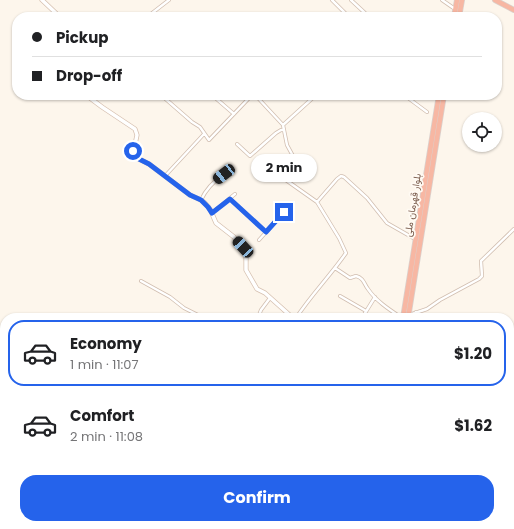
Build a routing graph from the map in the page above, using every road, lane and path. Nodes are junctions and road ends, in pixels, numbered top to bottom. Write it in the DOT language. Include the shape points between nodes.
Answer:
graph roads {
  1 [pos="42,0"];
  2 [pos="169,0"];
  3 [pos="332,0"];
  4 [pos="351,0"];
  5 [pos="442,0"];
  6 [pos="457,0"];
  7 [pos="462,0"];
  8 [pos="495,0"];
  9 [pos="455,10"];
  10 [pos="514,10"];
  11 [pos="55,12"];
  12 [pos="154,12"];
  13 [pos="344,12"];
  14 [pos="364,12"];
  15 [pos="460,12"];
  16 [pos="93,100"];
  17 [pos="167,100"];
  18 [pos="218,100"];
  19 [pos="248,100"];
  20 [pos="260,100"];
  21 [pos="310,100"];
  22 [pos="411,100"];
  23 [pos="438,100"];
  24 [pos="443,100"];
  25 [pos="427,112"];
  26 [pos="234,114"];
  27 [pos="283,125"];
  28 [pos="284,130"];
  29 [pos="204,134"];
  30 [pos="237,144"];
  31 [pos="264,166"];
  32 [pos="224,174"];
  33 [pos="165,176"];
  34 [pos="283,178"];
  35 [pos="235,194"];
  36 [pos="230,199"];
  37 [pos="201,200"];
  38 [pos="317,202"];
  39 [pos="284,212"];
  40 [pos="212,213"];
  41 [pos="514,230"];
  42 [pos="266,232"];
  43 [pos="415,239"];
  44 [pos="259,240"];
  45 [pos="335,268"];
  46 [pos="141,281"];
  47 [pos="340,296"];
  48 [pos="375,297"];
  49 [pos="270,298"];
  50 [pos="366,312"];
  51 [pos="416,312"];
  52 [pos="194,313"];
  53 [pos="260,313"];
  54 [pos="286,313"];
  55 [pos="299,313"];
  56 [pos="396,313"];
  57 [pos="404,313"];
  58 [pos="409,313"];
  1 -- 11 [label="street"];
  2 -- 12 [label="street"];
  3 -- 13 [label="street"];
  4 -- 14 [label="street"];
  5 -- 9 [label="street"];
  6 -- 9 [label="highway"];
  7 -- 15 [label="highway"];
  8 -- 10 [label="highway"];
  16 -- 33 [label="street" via="135,129 137,135 133,156"];
  17 -- 29 [label="street" via="200,127"];
  18 -- 26 [label="street"];
  19 -- 26 [label="street"];
  20 -- 27 [label="street"];
  21 -- 27 [label="street"];
  22 -- 25 [label="street"];
  23 -- 43 [label="highway, بلوار قهرمان ملی"];
  24 -- 58 [label="highway, بلوار قهرمان ملی"];
  26 -- 29 [label="street" via="209,140"];
  27 -- 28 [label="street"];
  28 -- 30 [label="street" via="276,133 250,156"];
  28 -- 34 [label="street" via="292,156"];
  29 -- 33 [label="street"];
  31 -- 34 [label="street"];
  32 -- 37 [label="street" via="204,192"];
  33 -- 37 [label="street"];
  34 -- 38 [label="street"];
  35 -- 36 [label="street"];
  36 -- 40 [label="street"];
  36 -- 42 [label="street"];
  37 -- 40 [label="street"];
  38 -- 43 [label="street" via="337,179 344,177 367,198 387,223"];
  38 -- 45 [label="street" via="346,254"];
  39 -- 42 [label="street"];
  40 -- 49 [label="street" via="216,223 234,237 246,252 246,270 257,289"];
  41 -- 51 [label="street" via="481,261 482,276 479,280 427,309"];
  42 -- 44 [label="street"];
  43 -- 57 [label="highway, بلوار قهرمان ملی"];
  45 -- 48 [label="street" via="350,278 362,278"];
  45 -- 55 [label="street"];
  46 -- 52 [label="street"];
  47 -- 50 [label="street"];
  48 -- 50 [label="street"];
  48 -- 56 [label="street"];
  49 -- 53 [label="street"];
  49 -- 54 [label="street"];
}
